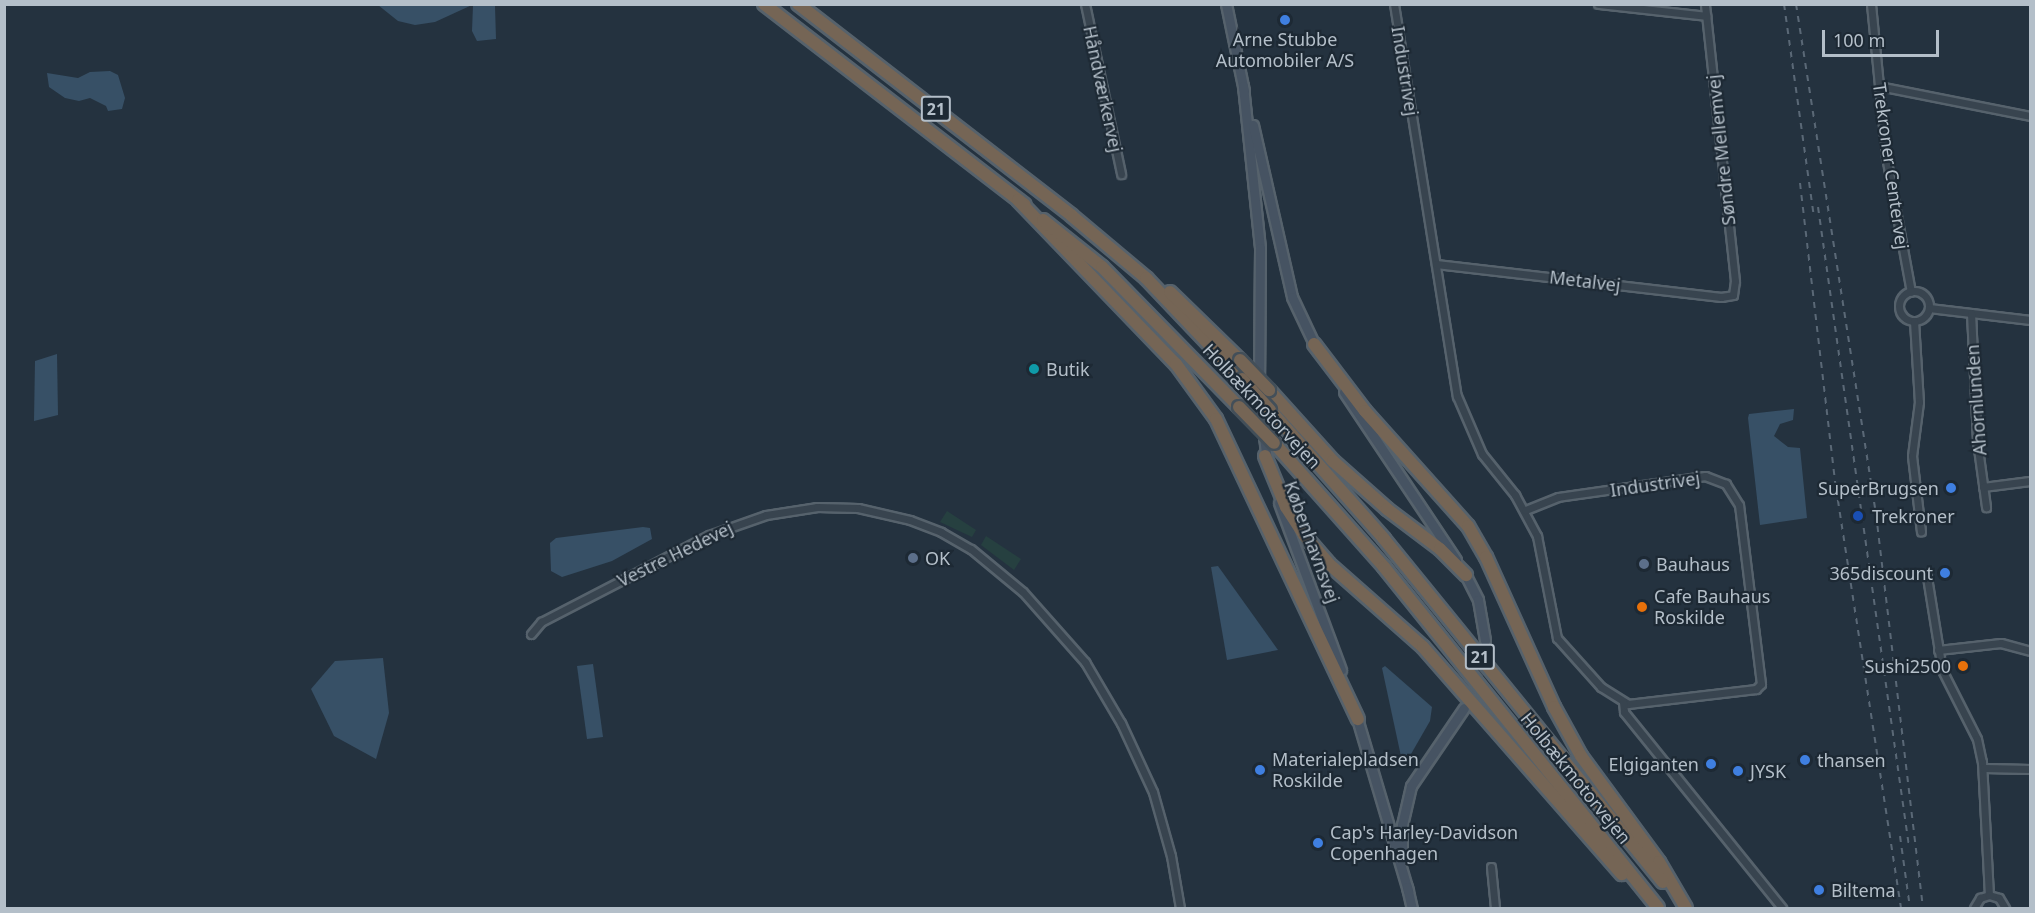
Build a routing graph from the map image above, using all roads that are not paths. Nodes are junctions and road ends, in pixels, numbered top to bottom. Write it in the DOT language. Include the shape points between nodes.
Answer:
graph roads {
  1 [pos="764,4"];
  2 [pos="798,4"];
  3 [pos="1084,4"];
  4 [pos="1226,4"];
  5 [pos="1394,4"];
  6 [pos="1598,4"];
  7 [pos="1705,4"];
  8 [pos="1871,4"];
  9 [pos="1706,16"];
  10 [pos="1243,86"];
  11 [pos="1879,86"];
  12 [pos="2031,116"];
  13 [pos="1121,174"];
  14 [pos="1018,200"];
  15 [pos="1072,216"];
  16 [pos="1436,264"];
  17 [pos="1911,292"];
  18 [pos="1733,295"];
  19 [pos="1929,308"];
  20 [pos="1971,313"];
  21 [pos="2031,320"];
  22 [pos="1914,321"];
  23 [pos="1314,344"];
  24 [pos="1265,456"];
  25 [pos="2031,481"];
  26 [pos="1983,487"];
  27 [pos="1986,507"];
  28 [pos="1525,510"];
  29 [pos="1921,531"];
  30 [pos="1466,575"];
  31 [pos="1927,576"];
  32 [pos="531,634"];
  33 [pos="1485,640"];
  34 [pos="1938,650"];
  35 [pos="2031,651"];
  36 [pos="1623,702"];
  37 [pos="1464,708"];
  38 [pos="1358,719"];
  39 [pos="1984,768"];
  40 [pos="2031,769"];
  41 [pos="1491,867"];
  42 [pos="1408,891"];
  43 [pos="1989,895"];
  44 [pos="1180,909"];
  45 [pos="1412,909"];
  46 [pos="1495,909"];
  47 [pos="1658,909"];
  48 [pos="1685,909"];
  49 [pos="1782,909"];
  50 [pos="1974,909"];
  51 [pos="2006,909"];
  1 -- 14 [label="highway, Holbækmotorvejen / 21"];
  2 -- 15 [label="highway, Holbækmotorvejen / 21"];
  3 -- 13 [label="street, Håndværkervej"];
  4 -- 10 [label="main road, Københavnsvej"];
  5 -- 16 [label="street, Industrivej"];
  6 -- 9 [label="street"];
  7 -- 9 [label="street, Søndre Mellemvej"];
  8 -- 11 [label="street, Trekroner Centervej"];
  9 -- 18 [label="street, Søndre Mellemvej" via="1735,281"];
  10 -- 23 [label="main road, Københavnsvej" via="1292,297"];
  10 -- 24 [label="main road, Københavnsvej" via="1260,248 1258,411"];
  11 -- 12 [label="street"];
  11 -- 17 [label="street, Trekroner Centervej" via="1894,206"];
  14 -- 38 [label="highway" via="1176,364 1210,410 1236,457"];
  14 -- 47 [label="highway, Holbækmotorvejen / 21, bridge" via="1102,267 1274,443 1384,567"];
  15 -- 30 [label="highway, bridge" via="1110,238 1240,360 1333,461"];
  15 -- 48 [label="highway, Holbækmotorvejen / 21, bridge" via="1146,278 1270,410 1384,539"];
  16 -- 18 [label="street, Metalvej" via="1721,297"];
  16 -- 28 [label="street, Industrivej" via="1455,387 1466,422 1485,459"];
  17 -- 19 [label="street" via="1924,295"];
  17 -- 22 [label="street" via="1901,298 1899,309 1905,318"];
  19 -- 20 [label="street"];
  19 -- 22 [label="street" via="1927,315"];
  20 -- 21 [label="street"];
  20 -- 26 [label="street, Ahornlunden"];
  22 -- 29 [label="street" via="1919,402 1912,456"];
  23 -- 30 [label="main road, Københavnsvej"];
  23 -- 48 [label="highway" via="1365,411 1468,526 1581,756 1659,862"];
  24 -- 38 [label="main road, Københavnsvej"];
  24 -- 47 [label="highway" via="1286,507 1329,564 1423,647 1610,862"];
  25 -- 26 [label="street"];
  26 -- 27 [label="street, Ahornlunden"];
  28 -- 36 [label="street, Industrivej" via="1546,570 1557,638 1601,687"];
  28 -- 36 [label="street, Industrivej" via="1558,497 1705,476 1726,484 1736,495 1761,684 1756,689 1663,702"];
  30 -- 33 [label="main road, Københavnsvej" via="1478,600"];
  31 -- 34 [label="street"];
  32 -- 44 [label="street, Vestre Hedevej" via="541,622 709,535 766,514 817,507 858,508 941,532 971,549 1023,592 1085,662 1145,773 1166,834"];
  34 -- 35 [label="street" via="1994,643"];
  34 -- 39 [label="street" via="1948,687 1977,739"];
  36 -- 49 [label="street, Industrivej" via="1624,712"];
  37 -- 42 [label="main road, Københavnsvej" via="1420,770 1407,796 1401,848"];
  38 -- 42 [label="main road, Københavnsvej"];
  39 -- 40 [label="street"];
  39 -- 43 [label="street"];
  41 -- 46 [label="street"];
  42 -- 45 [label="main road, Københavnsvej"];
  43 -- 50 [label="street" via="1980,898"];
  43 -- 51 [label="street" via="1999,898"];
}
